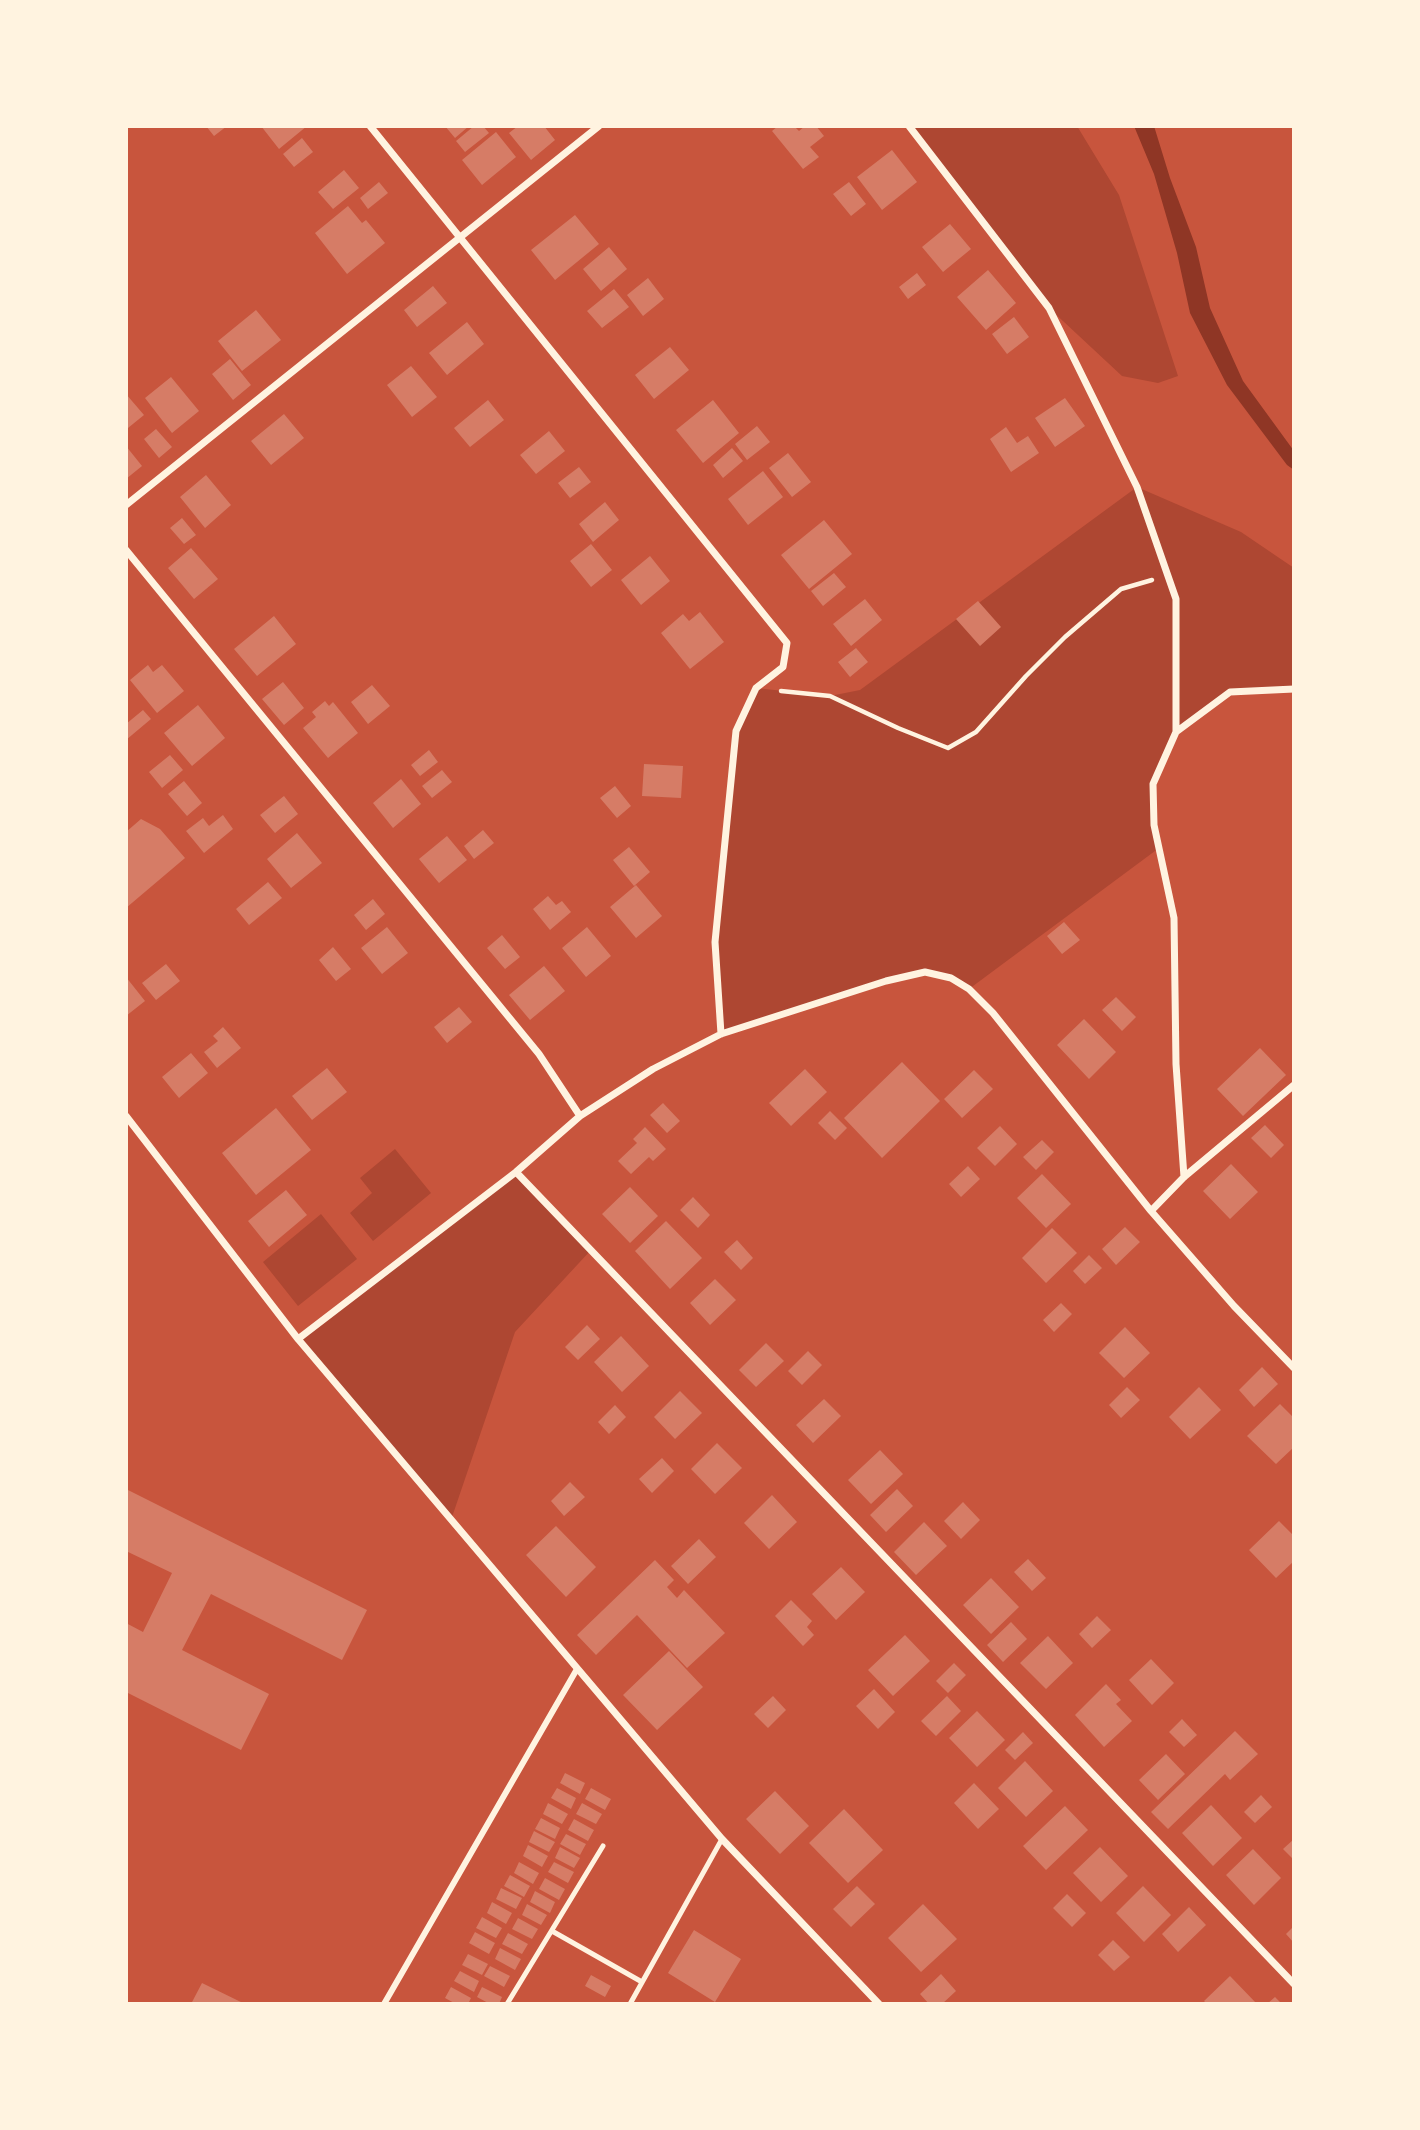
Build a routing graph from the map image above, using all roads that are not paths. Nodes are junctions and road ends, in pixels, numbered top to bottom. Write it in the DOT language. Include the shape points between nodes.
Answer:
graph roads {
  1 [pos="370,126"];
  2 [pos="599,126"];
  3 [pos="909,126"];
  4 [pos="459,237"];
  5 [pos="126,505"];
  6 [pos="126,550"];
  7 [pos="1294,689"];
  8 [pos="1176,732"];
  9 [pos="721,1034"];
  10 [pos="1294,1085"];
  11 [pos="126,1116"];
  12 [pos="580,1116"];
  13 [pos="516,1171"];
  14 [pos="1184,1177"];
  15 [pos="1151,1211"];
  16 [pos="298,1339"];
  17 [pos="1294,1368"];
  18 [pos="577,1669"];
  19 [pos="722,1839"];
  20 [pos="603,1846"];
  21 [pos="552,1931"];
  22 [pos="642,1982"];
  23 [pos="1294,1984"];
  24 [pos="384,2004"];
  25 [pos="507,2004"];
  26 [pos="630,2004"];
  27 [pos="879,2004"];
  1 -- 4 [label="street"];
  2 -- 4 [label="street"];
  3 -- 8 [label="street" via="1049,308 1137,486 1176,599"];
  4 -- 5 [label="street"];
  4 -- 9 [label="street" via="787,643 783,667 756,688 736,731 715,942"];
  6 -- 12 [label="street" via="539,1054"];
  7 -- 8 [label="street" via="1230,692"];
  8 -- 14 [label="street" via="1153,784 1154,825 1174,918 1176,1064"];
  9 -- 12 [label="street" via="653,1069"];
  9 -- 15 [label="street" via="886,981 925,972 951,978 993,1013"];
  10 -- 14 [label="street"];
  11 -- 16 [label="street"];
  12 -- 13 [label="street"];
  13 -- 16 [label="street"];
  13 -- 23 [label="street"];
  14 -- 15 [label="street"];
  15 -- 17 [label="street"];
  16 -- 18 [label="street"];
  18 -- 19 [label="street"];
  18 -- 24 [label="street"];
  19 -- 22 [label="lane"];
  19 -- 27 [label="street"];
  20 -- 21 [label="lane"];
  21 -- 22 [label="lane"];
  21 -- 25 [label="lane"];
  22 -- 26 [label="lane"];
}
